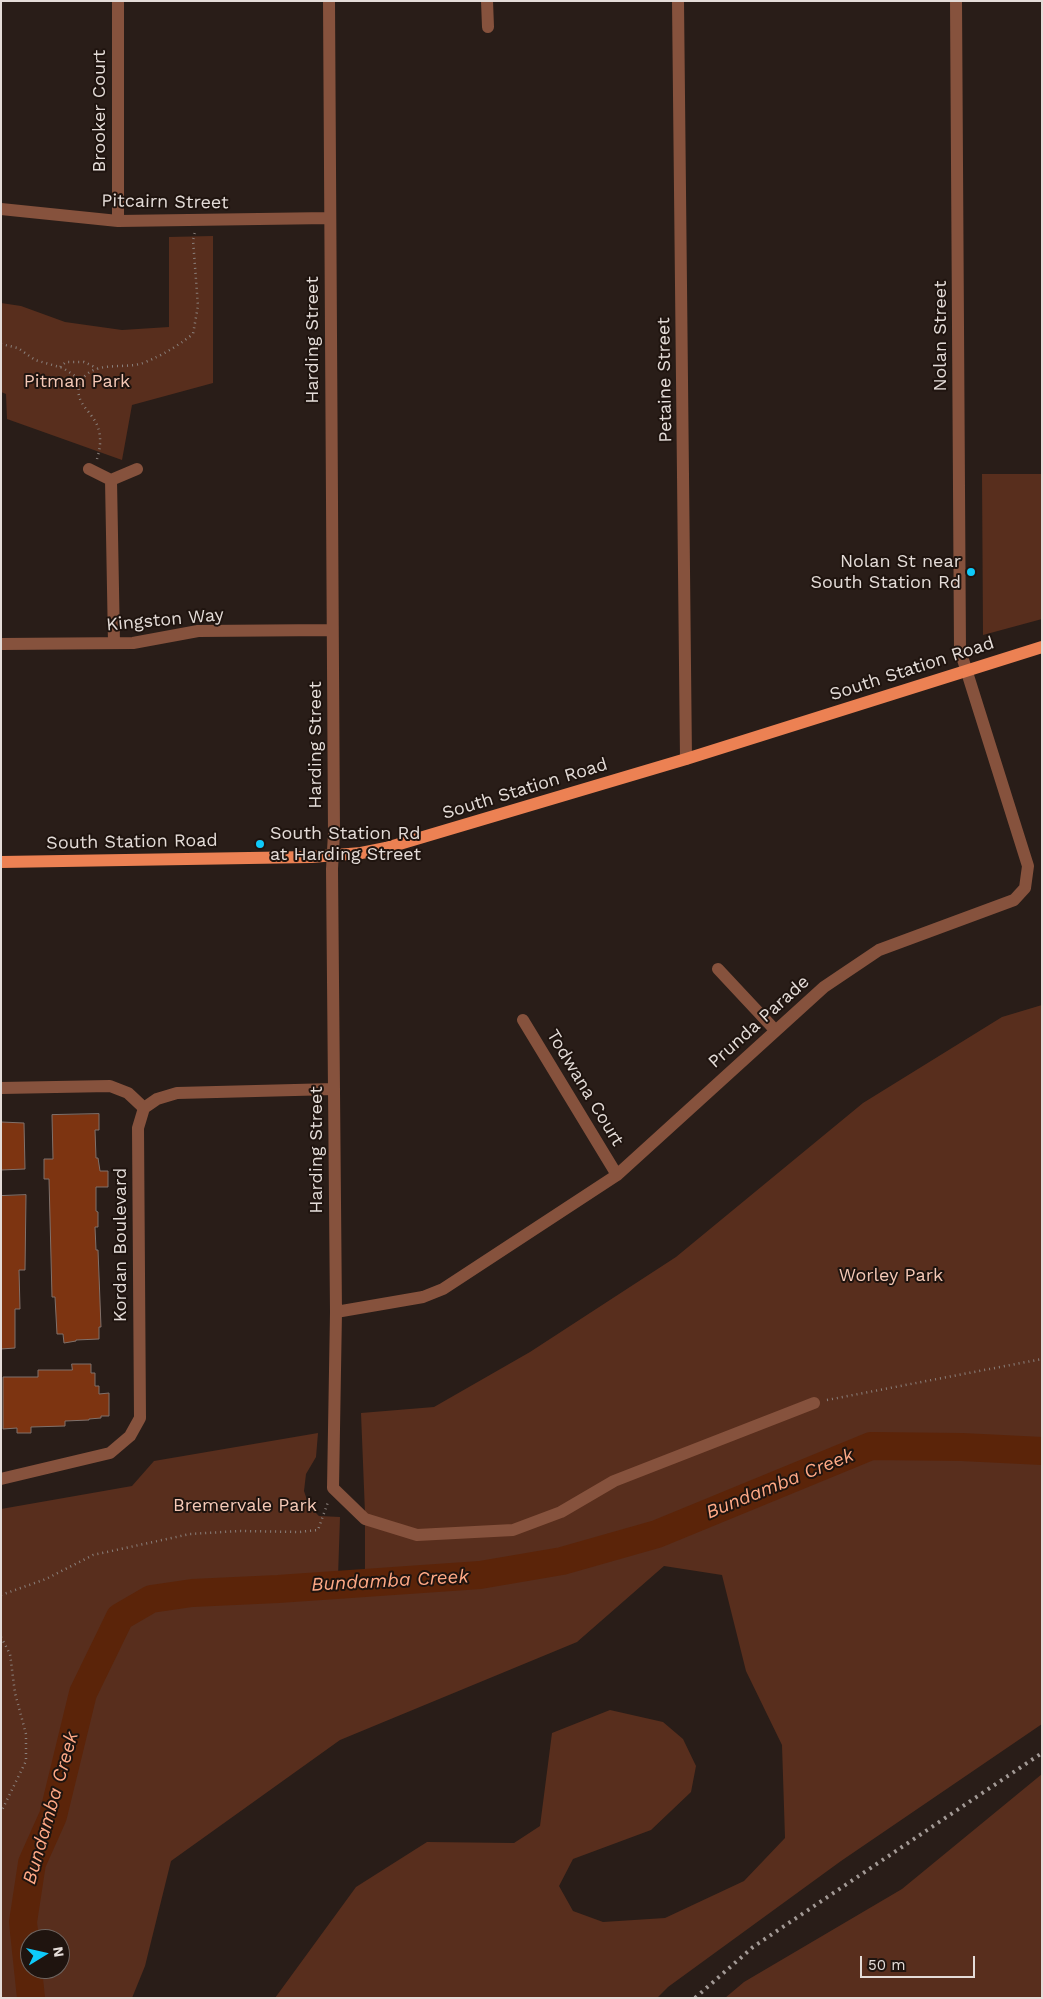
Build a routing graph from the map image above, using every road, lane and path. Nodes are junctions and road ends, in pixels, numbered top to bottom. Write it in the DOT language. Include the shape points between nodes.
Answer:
graph roads {
  1 [pos="118,1"];
  2 [pos="329,1"];
  3 [pos="487,1"];
  4 [pos="678,1"];
  5 [pos="956,1"];
  6 [pos="488,28"];
  7 [pos="1,209"];
  8 [pos="329,218"];
  9 [pos="118,221"];
  10 [pos="197,221"];
  11 [pos="1,344"];
  12 [pos="60,367"];
  13 [pos="97,368"];
  14 [pos="80,384"];
  15 [pos="89,469"];
  16 [pos="137,469"];
  17 [pos="111,480"];
  18 [pos="332,630"];
  19 [pos="114,643"];
  20 [pos="1,644"];
  21 [pos="1042,646"];
  22 [pos="966,670"];
  23 [pos="686,759"];
  24 [pos="333,856"];
  25 [pos="1,862"];
  26 [pos="718,969"];
  27 [pos="523,1020"];
  28 [pos="775,1030"];
  29 [pos="1,1088"];
  30 [pos="334,1089"];
  31 [pos="144,1108"];
  32 [pos="617,1175"];
  33 [pos="336,1312"];
  34 [pos="1042,1358"];
  35 [pos="814,1403"];
  36 [pos="1,1479"];
  37 [pos="333,1488"];
  38 [pos="1,1595"];
  39 [pos="1,1637"];
  40 [pos="1,1812"];
  1 -- 9 [label="street, Brooker Court"];
  2 -- 8 [label="street, Harding Street"];
  3 -- 6 [label="street"];
  4 -- 23 [label="street, Petaine Street"];
  5 -- 22 [label="street, Nolan Street" via="960,650"];
  7 -- 9 [label="street, Pitcairn Street"];
  8 -- 10 [label="street, Pitcairn Street"];
  8 -- 18 [label="street, Harding Street"];
  9 -- 10 [label="street, Pitcairn Street"];
  10 -- 13 [label="path" via="193,240 198,306 193,334 172,351 140,364"];
  11 -- 12 [label="path" via="18,348 35,360"];
  12 -- 13 [label="path" via="66,362 84,362"];
  12 -- 14 [label="path" via="75,376"];
  13 -- 14 [label="path" via="86,374"];
  14 -- 17 [label="path" via="83,407 95,422 100,437 101,448 95,465"];
  15 -- 17 [label="street"];
  16 -- 17 [label="street"];
  17 -- 19 [label="street"];
  18 -- 19 [label="street, Kingston Way" via="198,631 133,643"];
  18 -- 24 [label="street, Harding Street"];
  19 -- 20 [label="street, Kingston Way"];
  21 -- 22 [label="main road, South Station Road"];
  22 -- 23 [label="main road, South Station Road"];
  22 -- 28 [label="street, Prunda Parade" via="1028,866 1025,888 1014,900 879,950 824,987"];
  23 -- 24 [label="main road, South Station Road" via="412,842 361,854"];
  24 -- 25 [label="main road, South Station Road"];
  24 -- 30 [label="street, Harding Street"];
  26 -- 28 [label="street"];
  27 -- 32 [label="street, Todwana Court"];
  28 -- 32 [label="street, Prunda Parade"];
  29 -- 31 [label="street" via="110,1086 128,1093"];
  30 -- 31 [label="street" via="177,1093"];
  30 -- 33 [label="street, Harding Street"];
  31 -- 36 [label="street, Kordan Boulevard" via="138,1128 140,1418 130,1436 110,1453"];
  32 -- 33 [label="street, Prunda Parade" via="443,1290 423,1297"];
  33 -- 37 [label="street, Harding Street"];
  34 -- 35 [label="path"];
  35 -- 37 [label="street" via="614,1481 561,1512 514,1530 417,1535 365,1519"];
  37 -- 38 [label="path" via="318,1530 190,1534 93,1555 46,1579"];
  39 -- 40 [label="path" via="10,1654 15,1693 26,1734 26,1760"];
}
